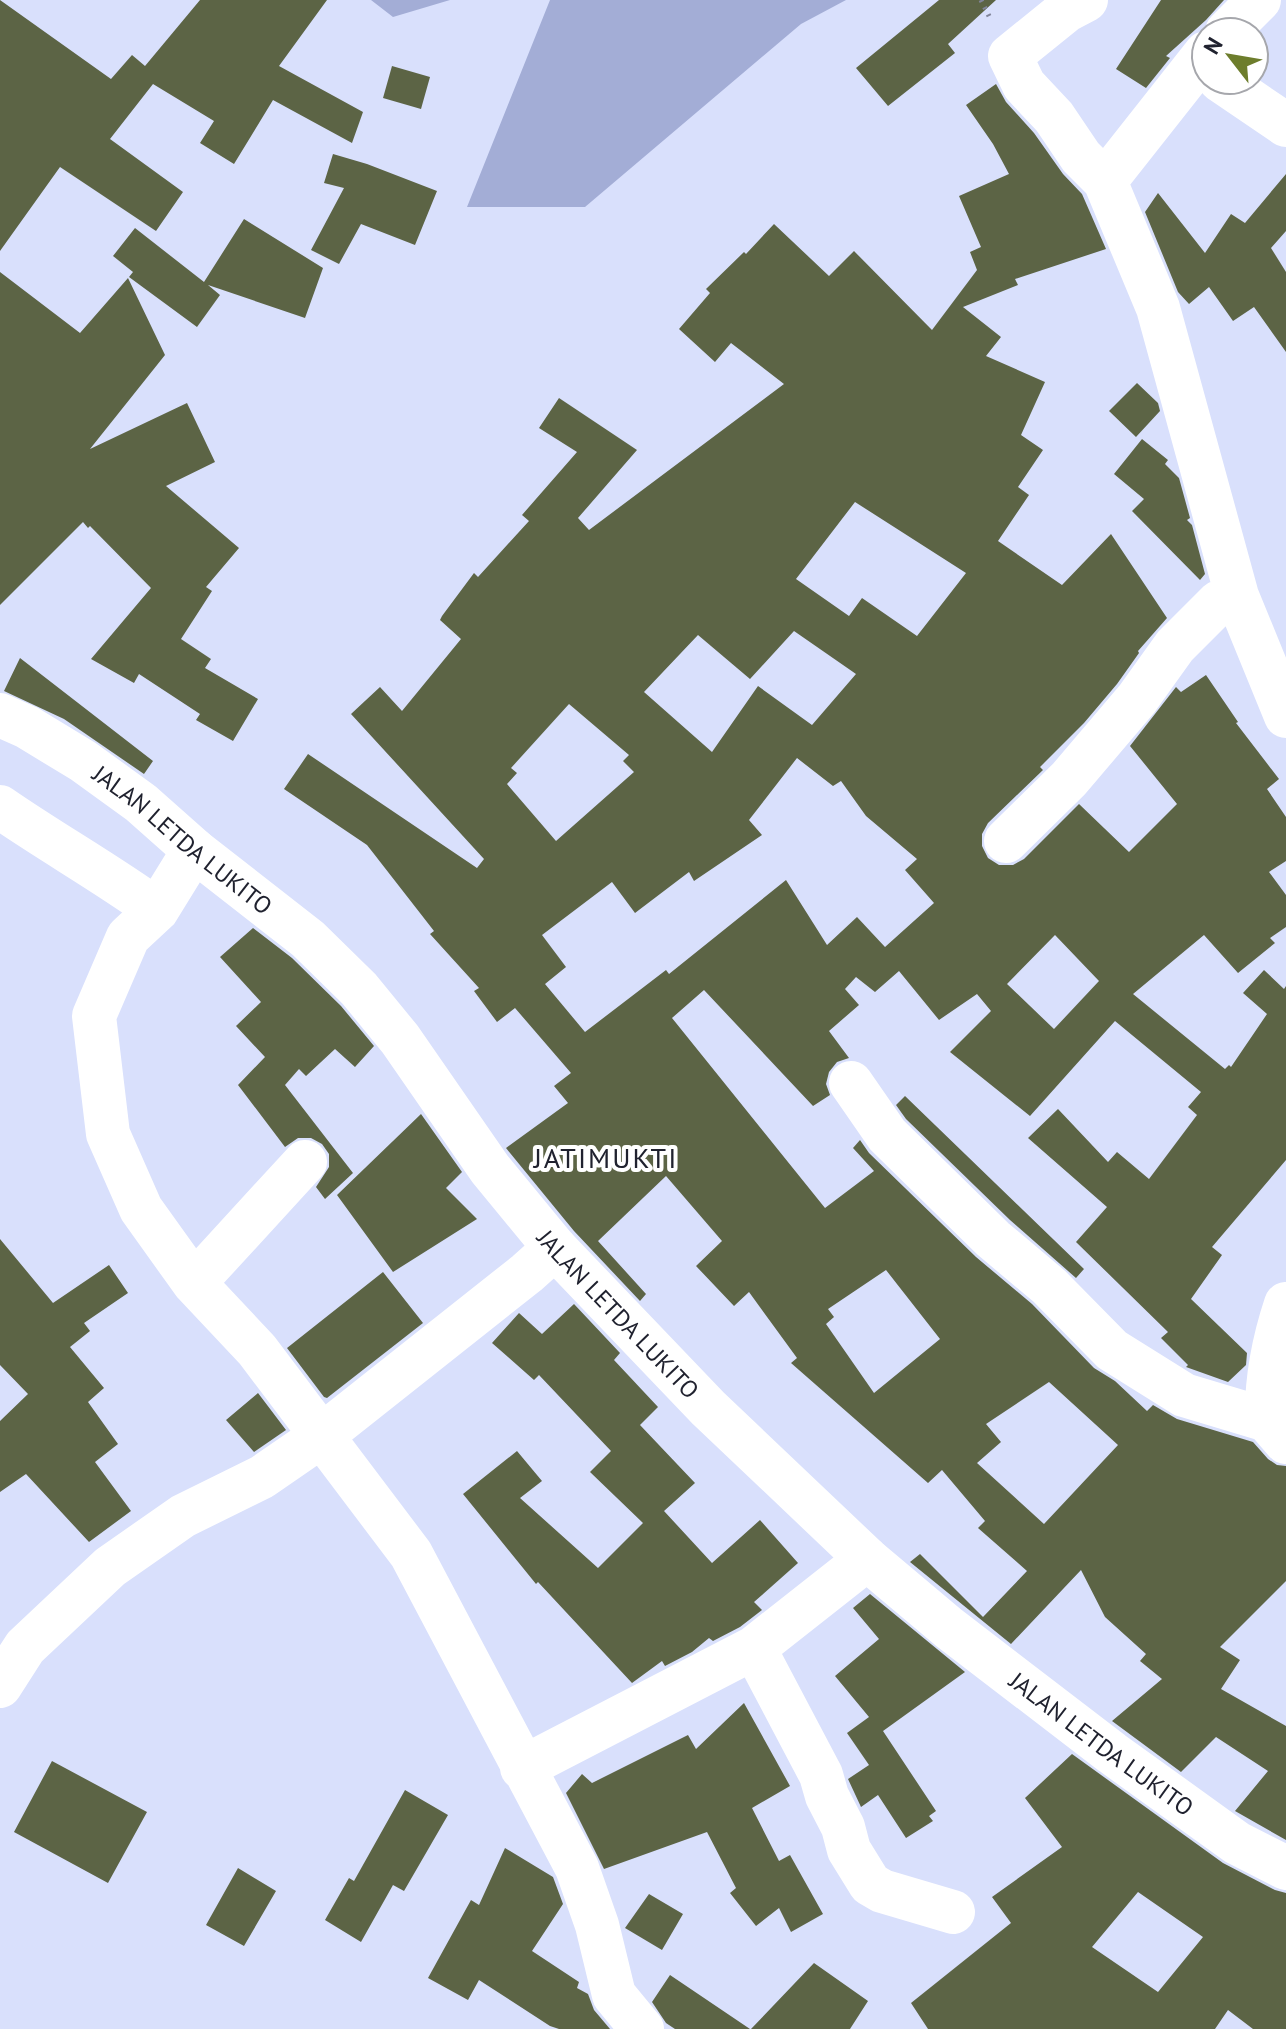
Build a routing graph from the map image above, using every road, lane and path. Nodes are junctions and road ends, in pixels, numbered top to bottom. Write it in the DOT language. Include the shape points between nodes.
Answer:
graph roads {
  1 [pos="1086,0"];
  2 [pos="1259,0"];
  3 [pos="1243,16"];
  4 [pos="1190,86"];
  5 [pos="1246,96"];
  6 [pos="1286,125"];
  7 [pos="1105,181"];
  8 [pos="1237,596"];
  9 [pos="0,715"];
  10 [pos="1286,716"];
  11 [pos="0,807"];
  12 [pos="1006,841"];
  13 [pos="194,850"];
  14 [pos="157,910"];
  15 [pos="851,1083"];
  16 [pos="305,1162"];
  17 [pos="555,1248"];
  18 [pos="194,1283"];
  19 [pos="1286,1304"];
  20 [pos="1276,1431"];
  21 [pos="320,1437"];
  22 [pos="867,1559"];
  23 [pos="754,1648"];
  24 [pos="0,1686"];
  25 [pos="522,1768"];
  26 [pos="1286,1868"];
  27 [pos="953,1912"];
  28 [pos="642,2029"];
  1 -- 7 [label="street" via="1010,56 1024,85"];
  2 -- 3 [label="street"];
  4 -- 7 [label="street"];
  5 -- 6 [label="street"];
  7 -- 8 [label="street" via="1158,308"];
  8 -- 10 [label="street"];
  8 -- 12 [label="street" via="1219,602 1175,646 1069,779"];
  9 -- 13 [label="street, JALAN LETDA LUKITO" via="83,761"];
  11 -- 14 [label="street"];
  13 -- 14 [label="street"];
  13 -- 17 [label="street, JALAN LETDA LUKITO" via="308,939 359,989 490,1169"];
  14 -- 18 [label="street" via="128,937 94,1016 108,1134 141,1209"];
  15 -- 20 [label="street" via="887,1135 1112,1350 1184,1395"];
  16 -- 18 [label="street"];
  17 -- 21 [label="street"];
  17 -- 22 [label="street, JALAN LETDA LUKITO" via="708,1408"];
  18 -- 21 [label="street" via="257,1350"];
  19 -- 20 [label="street" via="1266,1384"];
  21 -- 24 [label="street" via="262,1477 183,1516 110,1567 25,1647"];
  21 -- 25 [label="street" via="411,1554"];
  22 -- 23 [label="street"];
  22 -- 26 [label="street, JALAN LETDA LUKITO" via="1112,1753 1237,1843"];
  23 -- 25 [label="street"];
  23 -- 27 [label="street" via="821,1775 849,1850 870,1884"];
  25 -- 28 [label="street" via="577,1868 614,1995"];
}
